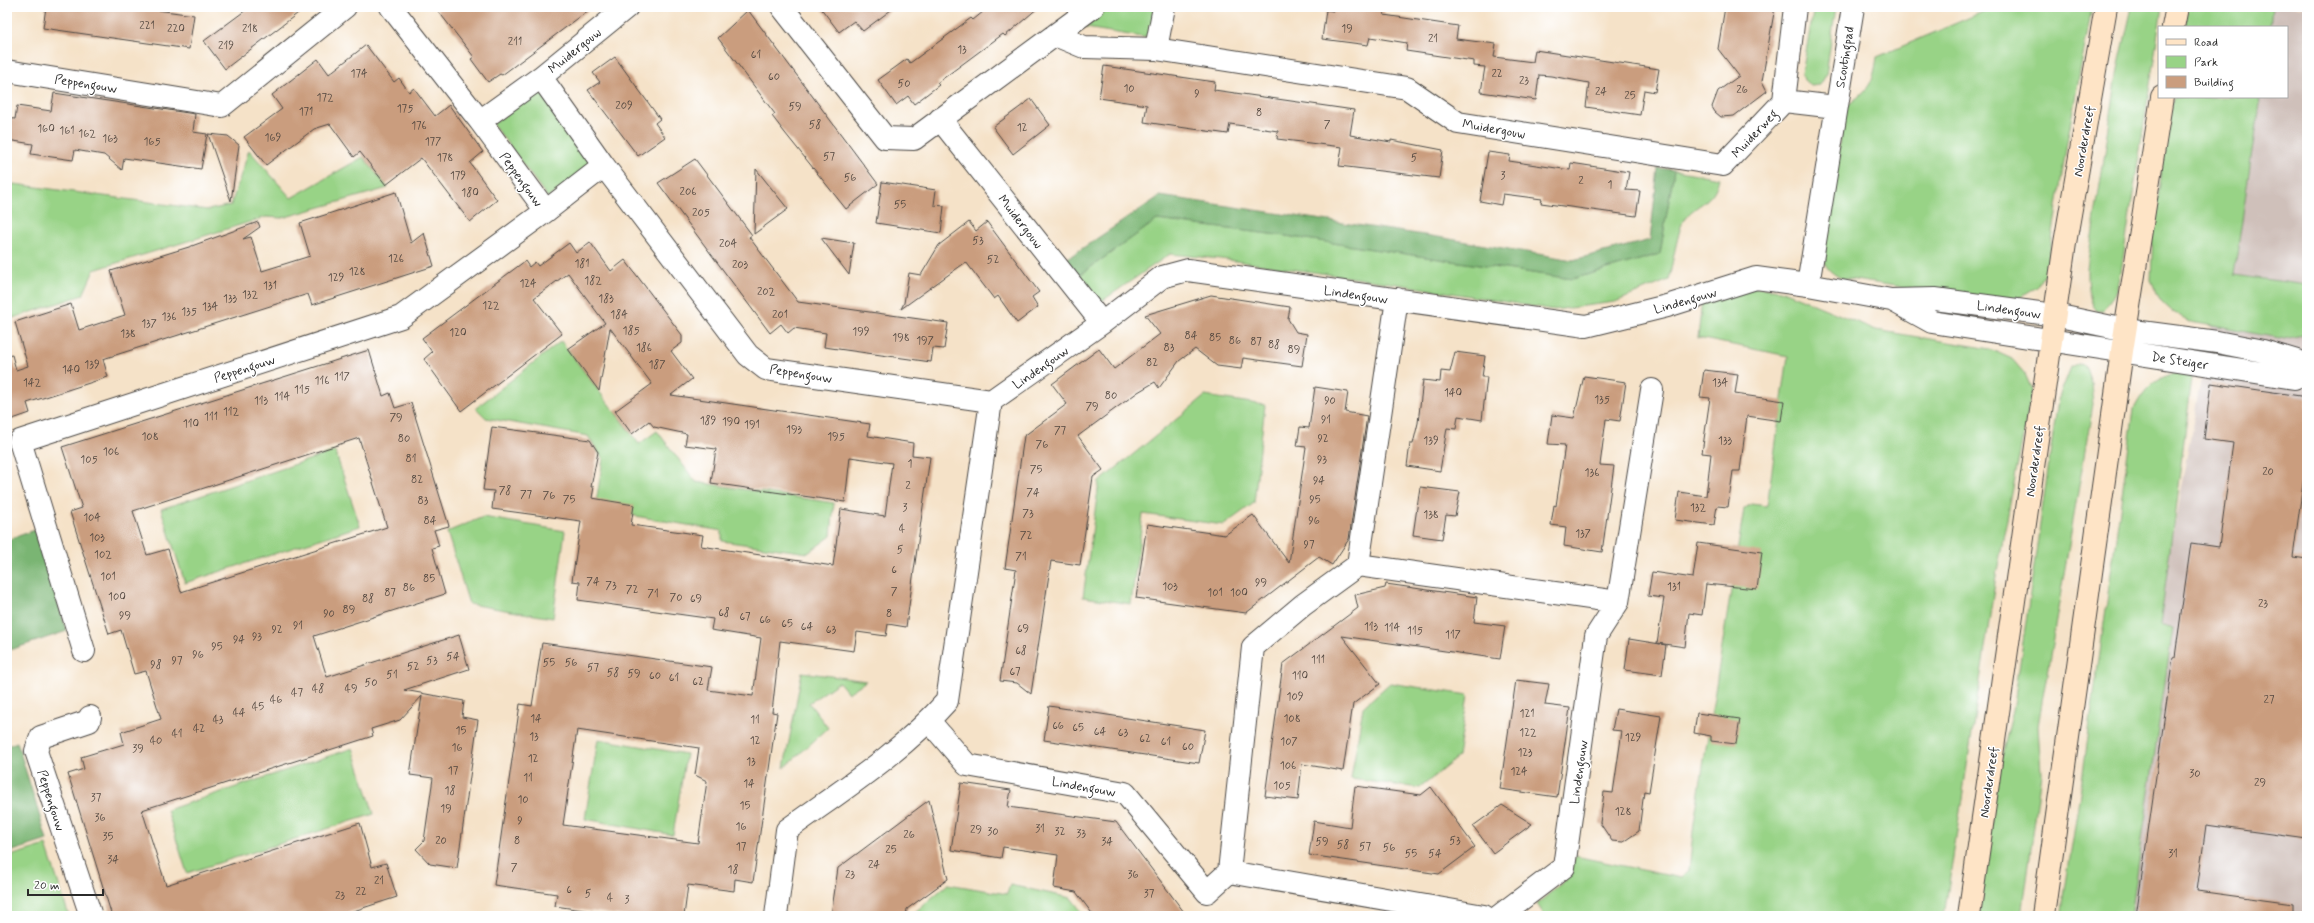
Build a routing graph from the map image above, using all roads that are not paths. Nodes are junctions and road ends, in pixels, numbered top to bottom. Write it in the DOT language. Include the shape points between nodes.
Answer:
graph roads {
  1 [pos="345,7"];
  2 [pos="391,7"];
  3 [pos="627,7"];
  4 [pos="782,7"];
  5 [pos="1093,7"];
  6 [pos="1164,7"];
  7 [pos="1795,7"];
  8 [pos="1853,7"];
  9 [pos="2106,7"];
  10 [pos="2177,7"];
  11 [pos="2173,26"];
  12 [pos="1055,35"];
  13 [pos="1156,49"];
  14 [pos="7,71"];
  15 [pos="541,77"];
  16 [pos="2162,98"];
  17 [pos="1784,101"];
  18 [pos="1836,107"];
  19 [pos="940,119"];
  20 [pos="480,121"];
  21 [pos="1724,165"];
  22 [pos="604,166"];
  23 [pos="546,211"];
  24 [pos="1808,285"];
  25 [pos="1397,299"];
  26 [pos="1891,300"];
  27 [pos="2055,315"];
  28 [pos="1102,323"];
  29 [pos="2126,330"];
  30 [pos="2051,342"];
  31 [pos="2122,351"];
  32 [pos="2307,364"];
  33 [pos="2307,372"];
  34 [pos="1652,390"];
  35 [pos="991,401"];
  36 [pos="1358,565"];
  37 [pos="1618,602"];
  38 [pos="84,651"];
  39 [pos="90,717"];
  40 [pos="929,721"];
  41 [pos="1229,872"];
  42 [pos="91,916"];
  43 [pos="776,916"];
  44 [pos="1484,916"];
  45 [pos="1500,916"];
  46 [pos="1969,916"];
  47 [pos="2043,916"];
  1 -- 14 [label="street, Peppengouw" via="222,106"];
  2 -- 20 [label="street, Peppengouw"];
  3 -- 15 [label="street, Muidergouw"];
  4 -- 19 [label="street" via="885,138 914,139"];
  5 -- 12 [label="street"];
  6 -- 13 [label="street"];
  7 -- 17 [label="street"];
  8 -- 18 [label="street, Scoutingpad"];
  9 -- 27 [label="main road, Noorderdreef"];
  10 -- 11 [label="main road"];
  12 -- 13 [label="street, Muidergouw" via="1084,47"];
  12 -- 19 [label="street"];
  13 -- 21 [label="street, Muidergouw" via="1407,88 1458,123"];
  15 -- 20 [label="street"];
  15 -- 22 [label="street, Peppengouw"];
  16 -- 29 [label="main road"];
  17 -- 18 [label="street"];
  17 -- 21 [label="street, Muiderweg"];
  18 -- 24 [label="street"];
  19 -- 28 [label="street, Muidergouw"];
  20 -- 23 [label="street, Peppengouw"];
  22 -- 23 [label="street"];
  22 -- 35 [label="street, Peppengouw" via="748,355 766,369"];
  23 -- 38 [label="street, Peppengouw" via="401,317 20,441"];
  24 -- 25 [label="street, Lindengouw" via="1756,278 1667,306 1586,326"];
  24 -- 26 [label="street, Lindengouw"];
  25 -- 28 [label="street, Lindengouw" via="1188,270 1162,277"];
  25 -- 36 [label="street, Lindengouw"];
  26 -- 27 [label="street, Lindengouw" via="1935,299"];
  26 -- 30 [label="street, Lindengouw" via="1932,322"];
  27 -- 29 [label="street, Lindengouw"];
  27 -- 30 [label="main road, Noorderdreef"];
  28 -- 35 [label="street, Lindengouw"];
  29 -- 31 [label="main road"];
  29 -- 32 [label="street, De Steiger" via="2217,342 2263,351"];
  30 -- 31 [label="street, De Steiger"];
  30 -- 46 [label="main road, Noorderdreef"];
  31 -- 33 [label="street, De Steiger" via="2294,378"];
  31 -- 47 [label="main road"];
  34 -- 37 [label="street, Lindengouw"];
  35 -- 40 [label="street" via="947,701"];
  36 -- 37 [label="street"];
  36 -- 41 [label="street" via="1303,605 1253,647"];
  37 -- 45 [label="street, Lindengouw" via="1596,636 1564,868"];
  39 -- 42 [label="street, Peppengouw" via="89,721 41,737 36,751"];
  40 -- 41 [label="street, Lindengouw" via="967,765 1125,793 1207,892"];
  40 -- 43 [label="street" via="888,755 787,830"];
  41 -- 44 [label="street"];
}
